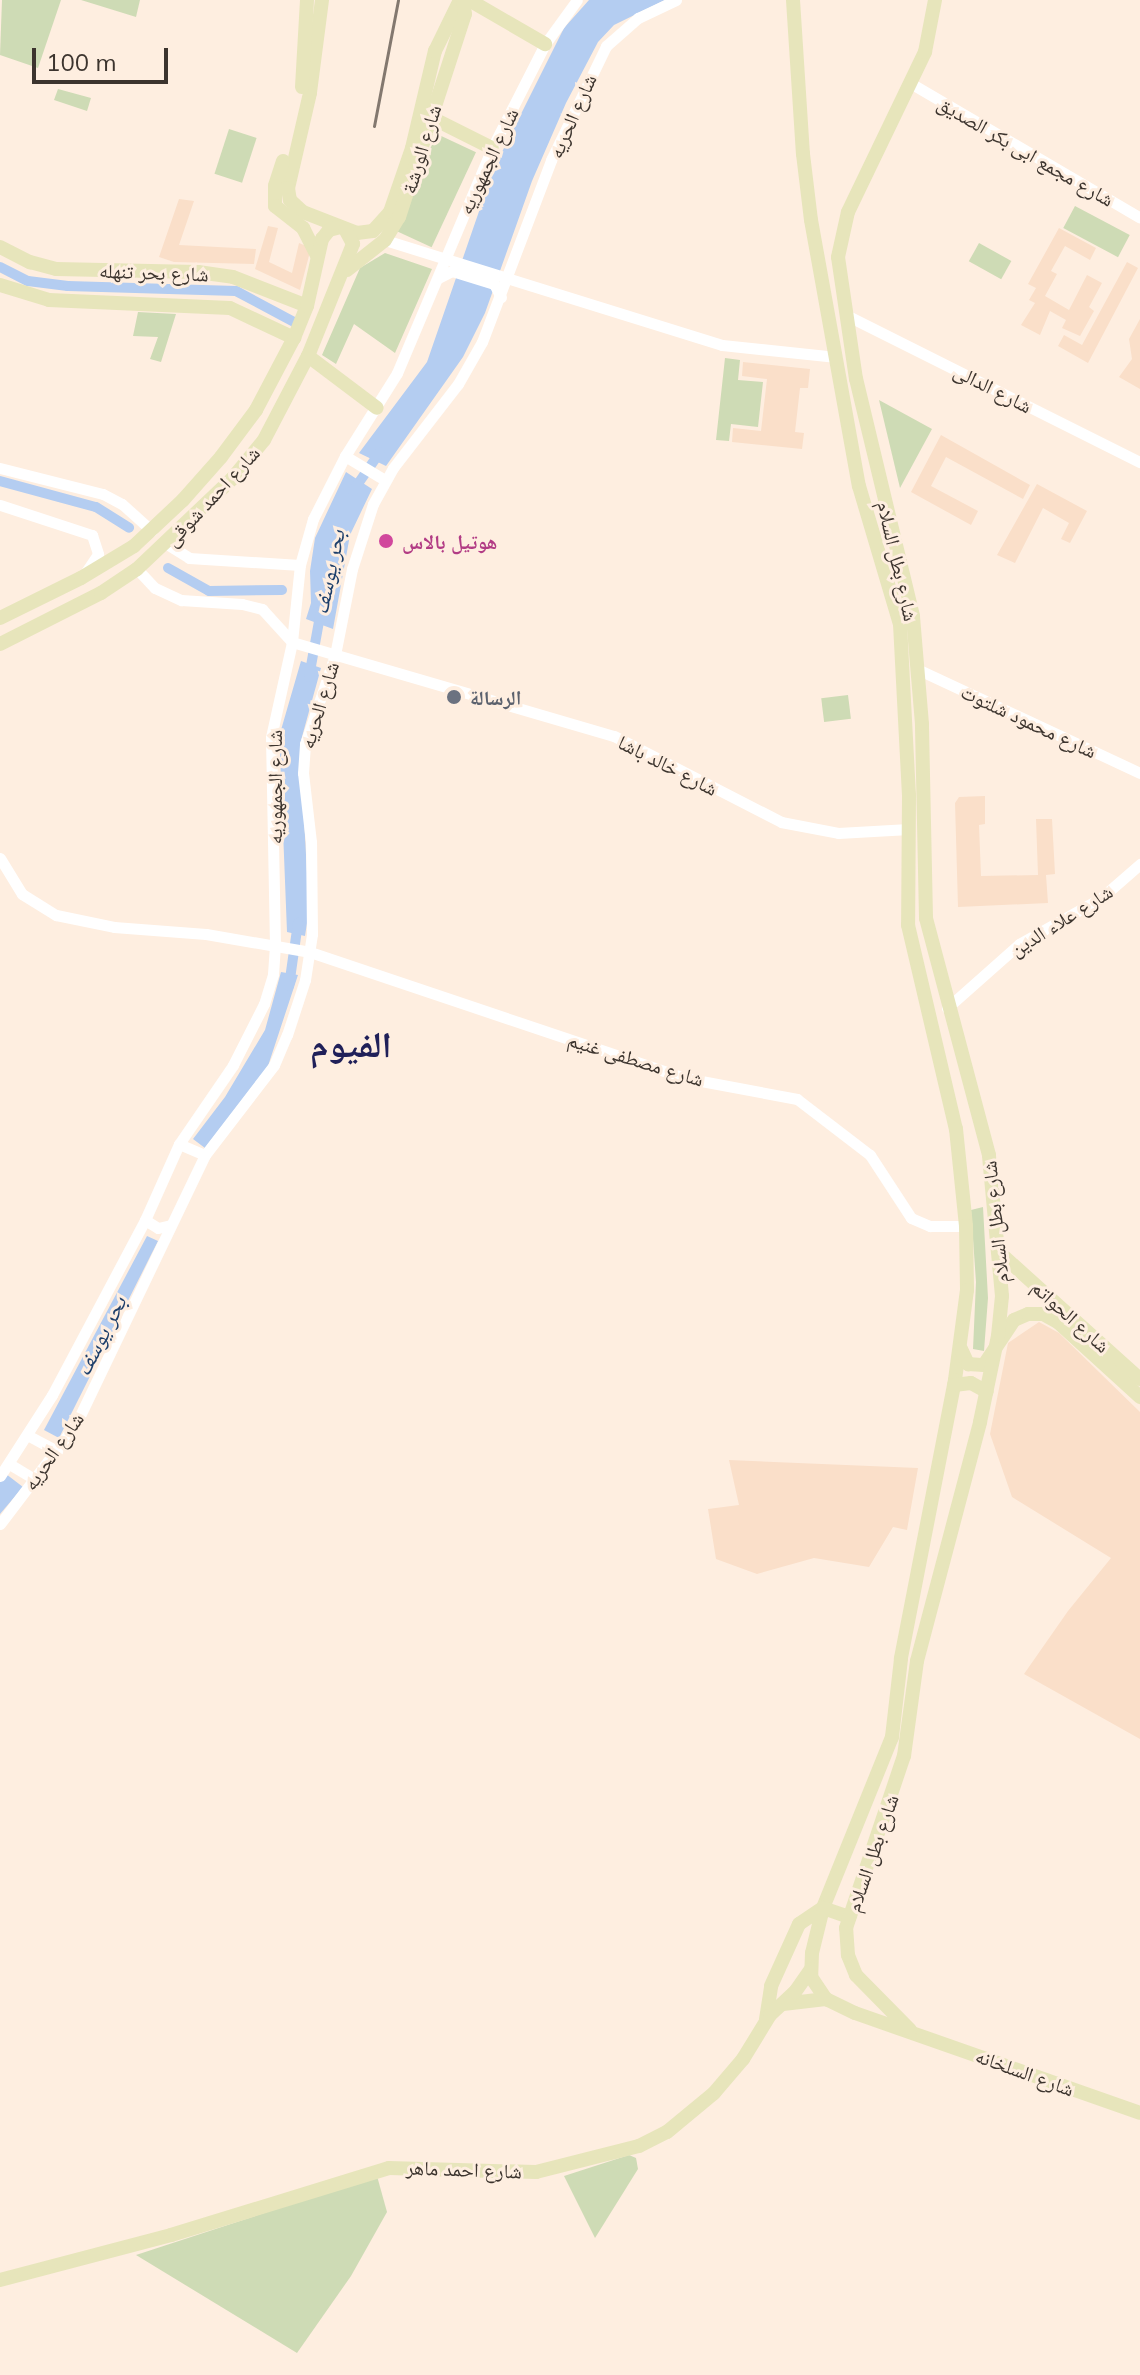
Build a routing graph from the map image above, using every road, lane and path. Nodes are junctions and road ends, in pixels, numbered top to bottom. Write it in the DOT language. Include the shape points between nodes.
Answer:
graph roads {
  1 [pos="307,0"];
  2 [pos="322,0"];
  3 [pos="462,0"];
  4 [pos="469,0"];
  5 [pos="577,0"];
  6 [pos="676,0"];
  7 [pos="793,0"];
  8 [pos="935,0"];
  9 [pos="545,44"];
  10 [pos="912,84"];
  11 [pos="432,118"];
  12 [pos="492,148"];
  13 [pos="290,200"];
  14 [pos="274,202"];
  15 [pos="1140,218"];
  16 [pos="811,220"];
  17 [pos="845,220"];
  18 [pos="342,228"];
  19 [pos="385,240"];
  20 [pos="0,247"];
  21 [pos="317,256"];
  22 [pos="445,259"];
  23 [pos="838,269"];
  24 [pos="820,270"];
  25 [pos="342,276"];
  26 [pos="508,277"];
  27 [pos="436,281"];
  28 [pos="0,285"];
  29 [pos="501,297"];
  30 [pos="307,306"];
  31 [pos="846,315"];
  32 [pos="294,338"];
  33 [pos="308,356"];
  34 [pos="836,357"];
  35 [pos="377,408"];
  36 [pos="244,428"];
  37 [pos="264,440"];
  38 [pos="233,443"];
  39 [pos="345,456"];
  40 [pos="250,458"];
  41 [pos="1140,462"];
  42 [pos="0,468"];
  43 [pos="877,471"];
  44 [pos="385,480"];
  45 [pos="859,486"];
  46 [pos="884,498"];
  47 [pos="0,505"];
  48 [pos="866,512"];
  49 [pos="152,531"];
  50 [pos="167,544"];
  51 [pos="300,565"];
  52 [pos="137,569"];
  53 [pos="81,578"];
  54 [pos="0,618"];
  55 [pos="292,642"];
  56 [pos="0,644"];
  57 [pos="335,655"];
  58 [pos="917,669"];
  59 [pos="921,706"];
  60 [pos="904,717"];
  61 [pos="922,724"];
  62 [pos="1140,773"];
  63 [pos="909,829"];
  64 [pos="0,858"];
  65 [pos="1140,864"];
  66 [pos="275,945"];
  67 [pos="310,952"];
  68 [pos="936,966"];
  69 [pos="917,971"];
  70 [pos="947,1008"];
  71 [pos="179,1144"];
  72 [pos="205,1155"];
  73 [pos="145,1220"];
  74 [pos="171,1225"];
  75 [pos="966,1226"];
  76 [pos="1001,1254"];
  77 [pos="961,1349"];
  78 [pos="995,1352"];
  79 [pos="1140,1379"];
  80 [pos="954,1385"];
  81 [pos="987,1392"];
  82 [pos="1140,1397"];
  83 [pos="29,1436"];
  84 [pos="57,1451"];
  85 [pos="11,1465"];
  86 [pos="0,1476"];
  87 [pos="33,1478"];
  88 [pos="0,1524"];
  89 [pos="901,1659"];
  90 [pos="917,1661"];
  91 [pos="823,1908"];
  92 [pos="849,1917"];
  93 [pos="811,1969"];
  94 [pos="826,1999"];
  95 [pos="783,2004"];
  96 [pos="766,2019"];
  97 [pos="910,2030"];
  98 [pos="1140,2113"];
  99 [pos="0,2280"];
  1 -- 14 [label="main road" via="300,103"];
  2 -- 13 [label="main road" via="310,93 287,180"];
  3 -- 11 [label="main road, شارع الورشة" via="465,14"];
  3 -- 18 [label="main road, شارع الورشة" via="435,51 409,159 386,218 367,233"];
  4 -- 9 [label="main road"];
  5 -- 9 [label="street, شارع الجمهوريه"];
  6 -- 26 [label="street, شارع الحريه" via="638,18 606,46 551,160"];
  7 -- 16 [label="main road, شارع بطل السلام"];
  8 -- 10 [label="main road, شارع بطل السلام" via="929,41"];
  9 -- 12 [label="street, شارع الجمهوريه"];
  10 -- 15 [label="street, شارع مجمع ابى بكر الصديق"];
  10 -- 17 [label="main road, شارع بطل السلام"];
  11 -- 12 [label="main road"];
  11 -- 19 [label="main road, شارع الورشة" via="410,189"];
  12 -- 22 [label="street, شارع الجمهوريه"];
  13 -- 14 [label="main road"];
  13 -- 18 [label="main road" via="303,212"];
  14 -- 21 [label="main road" via="309,235"];
  16 -- 17 [label="main road" via="832,231"];
  16 -- 24 [label="main road, شارع بطل السلام"];
  17 -- 23 [label="main road, شارع بطل السلام"];
  18 -- 21 [label="main road, شارع احمد شوقى" via="329,230"];
  18 -- 25 [label="main road, شارع احمد شوقى" via="353,244"];
  19 -- 22 [label="street"];
  19 -- 25 [label="main road, شارع الورشة"];
  20 -- 30 [label="main road, شارع بحر تنهله" via="56,269 233,277"];
  21 -- 30 [label="main road, شارع احمد شوقى"];
  22 -- 26 [label="street"];
  22 -- 27 [label="street, شارع الجمهوريه"];
  23 -- 24 [label="main road" via="828,264"];
  23 -- 31 [label="main road, شارع بطل السلام"];
  24 -- 34 [label="main road, شارع بطل السلام"];
  25 -- 33 [label="main road, شارع احمد شوقى"];
  26 -- 29 [label="street, شارع الحريه"];
  26 -- 34 [label="street" via="722,345"];
  27 -- 29 [label="street" via="452,271 494,284"];
  27 -- 35 [label="street, شارع الجمهوريه" via="415,336"];
  28 -- 32 [label="main road, شارع بحر تنهله" via="49,300 230,308"];
  29 -- 44 [label="street, شارع الحريه" via="466,371"];
  30 -- 32 [label="main road, شارع احمد شوقى"];
  31 -- 41 [label="street, شارع الدالى"];
  31 -- 43 [label="main road, شارع بطل السلام"];
  32 -- 36 [label="main road, شارع احمد شوقى"];
  33 -- 35 [label="main road"];
  33 -- 37 [label="main road, شارع احمد شوقى"];
  34 -- 45 [label="main road, شارع بطل السلام"];
  35 -- 39 [label="street, شارع الجمهوريه"];
  36 -- 37 [label="main road" via="251,440"];
  36 -- 38 [label="main road, شارع احمد شوقى"];
  37 -- 40 [label="main road, شارع احمد شوقى"];
  38 -- 40 [label="main road" via="247,446"];
  38 -- 49 [label="main road, شارع احمد شوقى"];
  39 -- 44 [label="street"];
  39 -- 51 [label="street, شارع الجمهوريه" via="313,519"];
  40 -- 50 [label="main road, شارع احمد شوقى"];
  42 -- 49 [label="street" via="103,494"];
  43 -- 45 [label="main road" via="874,481"];
  43 -- 46 [label="main road, شارع بطل السلام"];
  44 -- 57 [label="street, شارع الحريه" via="358,545"];
  45 -- 48 [label="main road, شارع بطل السلام"];
  46 -- 48 [label="main road" via="870,503"];
  46 -- 58 [label="main road, شارع بطل السلام" via="910,604"];
  47 -- 53 [label="street" via="92,535 98,554"];
  48 -- 60 [label="main road, شارع بطل السلام" via="898,610"];
  49 -- 53 [label="main road, شارع احمد شوقى"];
  50 -- 51 [label="street" via="189,558"];
  50 -- 52 [label="main road, شارع احمد شوقى"];
  51 -- 55 [label="street, شارع الجمهوريه"];
  52 -- 55 [label="street" via="168,596 262,609"];
  52 -- 56 [label="main road, شارع احمد شوقى"];
  53 -- 54 [label="main road, شارع احمد شوقى"];
  55 -- 57 [label="street, شارع خالد باشا"];
  55 -- 66 [label="street, شارع الجمهوريه" via="271,737"];
  57 -- 63 [label="street, شارع خالد باشا" via="614,736 781,822 838,833"];
  57 -- 67 [label="street, شارع الحريه" via="304,759 312,864"];
  58 -- 59 [label="main road, شارع بطل السلام"];
  58 -- 62 [label="street, شارع محمود شلتوت"];
  59 -- 60 [label="main road"];
  59 -- 61 [label="main road, شارع بطل السلام"];
  60 -- 61 [label="main road"];
  60 -- 63 [label="main road, شارع بطل السلام"];
  61 -- 68 [label="main road, شارع بطل السلام" via="925,903"];
  63 -- 69 [label="main road, شارع بطل السلام" via="907,916"];
  64 -- 66 [label="street" via="22,894 56,915 114,927"];
  65 -- 70 [label="street, شارع علاء الدين" via="1101,898 1019,944"];
  66 -- 67 [label="street, شارع مصطفى غنيم"];
  66 -- 71 [label="street, شارع الجمهوريه" via="273,974 248,1038"];
  67 -- 72 [label="street, شارع الحريه" via="274,1065"];
  67 -- 75 [label="street, شارع مصطفى غنيم" via="685,1078 798,1100 870,1155 911,1218 930,1226"];
  68 -- 69 [label="main road" via="924,965"];
  68 -- 70 [label="main road, شارع بطل السلام"];
  69 -- 75 [label="main road, شارع بطل السلام" via="953,1111"];
  70 -- 76 [label="main road, شارع بطل السلام" via="989,1155"];
  71 -- 72 [label="street"];
  71 -- 73 [label="street, شارع الجمهوريه"];
  72 -- 74 [label="street, شارع الحريه"];
  73 -- 74 [label="street" via="158,1228"];
  73 -- 83 [label="street, شارع الجمهوريه"];
  74 -- 84 [label="street, شارع الحريه" via="82,1413"];
  75 -- 77 [label="main road, شارع بطل السلام"];
  76 -- 78 [label="main road, شارع بطل السلام" via="1002,1305"];
  76 -- 79 [label="main road, شارع الحواتم"];
  77 -- 78 [label="main road" via="973,1366 989,1362"];
  77 -- 80 [label="main road, شارع بطل السلام"];
  78 -- 81 [label="main road, شارع بطل السلام"];
  78 -- 82 [label="main road, شارع الحواتم" via="1014,1320 1043,1314"];
  80 -- 81 [label="main road" via="971,1383"];
  80 -- 89 [label="main road, شارع بطل السلام"];
  81 -- 90 [label="main road, شارع بطل السلام"];
  83 -- 84 [label="street"];
  83 -- 85 [label="street, شارع الجمهوريه"];
  84 -- 87 [label="street, شارع الحريه"];
  85 -- 86 [label="street, شارع الجمهوريه"];
  85 -- 87 [label="street"];
  87 -- 88 [label="street, شارع الحريه"];
  89 -- 90 [label="main road"];
  89 -- 91 [label="main road, شارع بطل السلام" via="887,1753"];
  90 -- 92 [label="main road, شارع بطل السلام" via="902,1765"];
  91 -- 92 [label="main road"];
  91 -- 93 [label="main road, شارع بطل السلام"];
  91 -- 96 [label="main road" via="798,1926 771,1986"];
  92 -- 97 [label="main road, شارع بطل السلام" via="846,1939 852,1967"];
  93 -- 94 [label="main road" via="814,1985"];
  93 -- 95 [label="main road, شارع احمد ماهر"];
  94 -- 95 [label="main road"];
  94 -- 97 [label="main road"];
  95 -- 96 [label="main road, شارع احمد ماهر"];
  96 -- 99 [label="main road, شارع احمد ماهر" via="743,2059 714,2093 667,2132 639,2146 536,2172 389,2168 171,2235"];
  97 -- 98 [label="main road, شارع السلخانه"];
}
